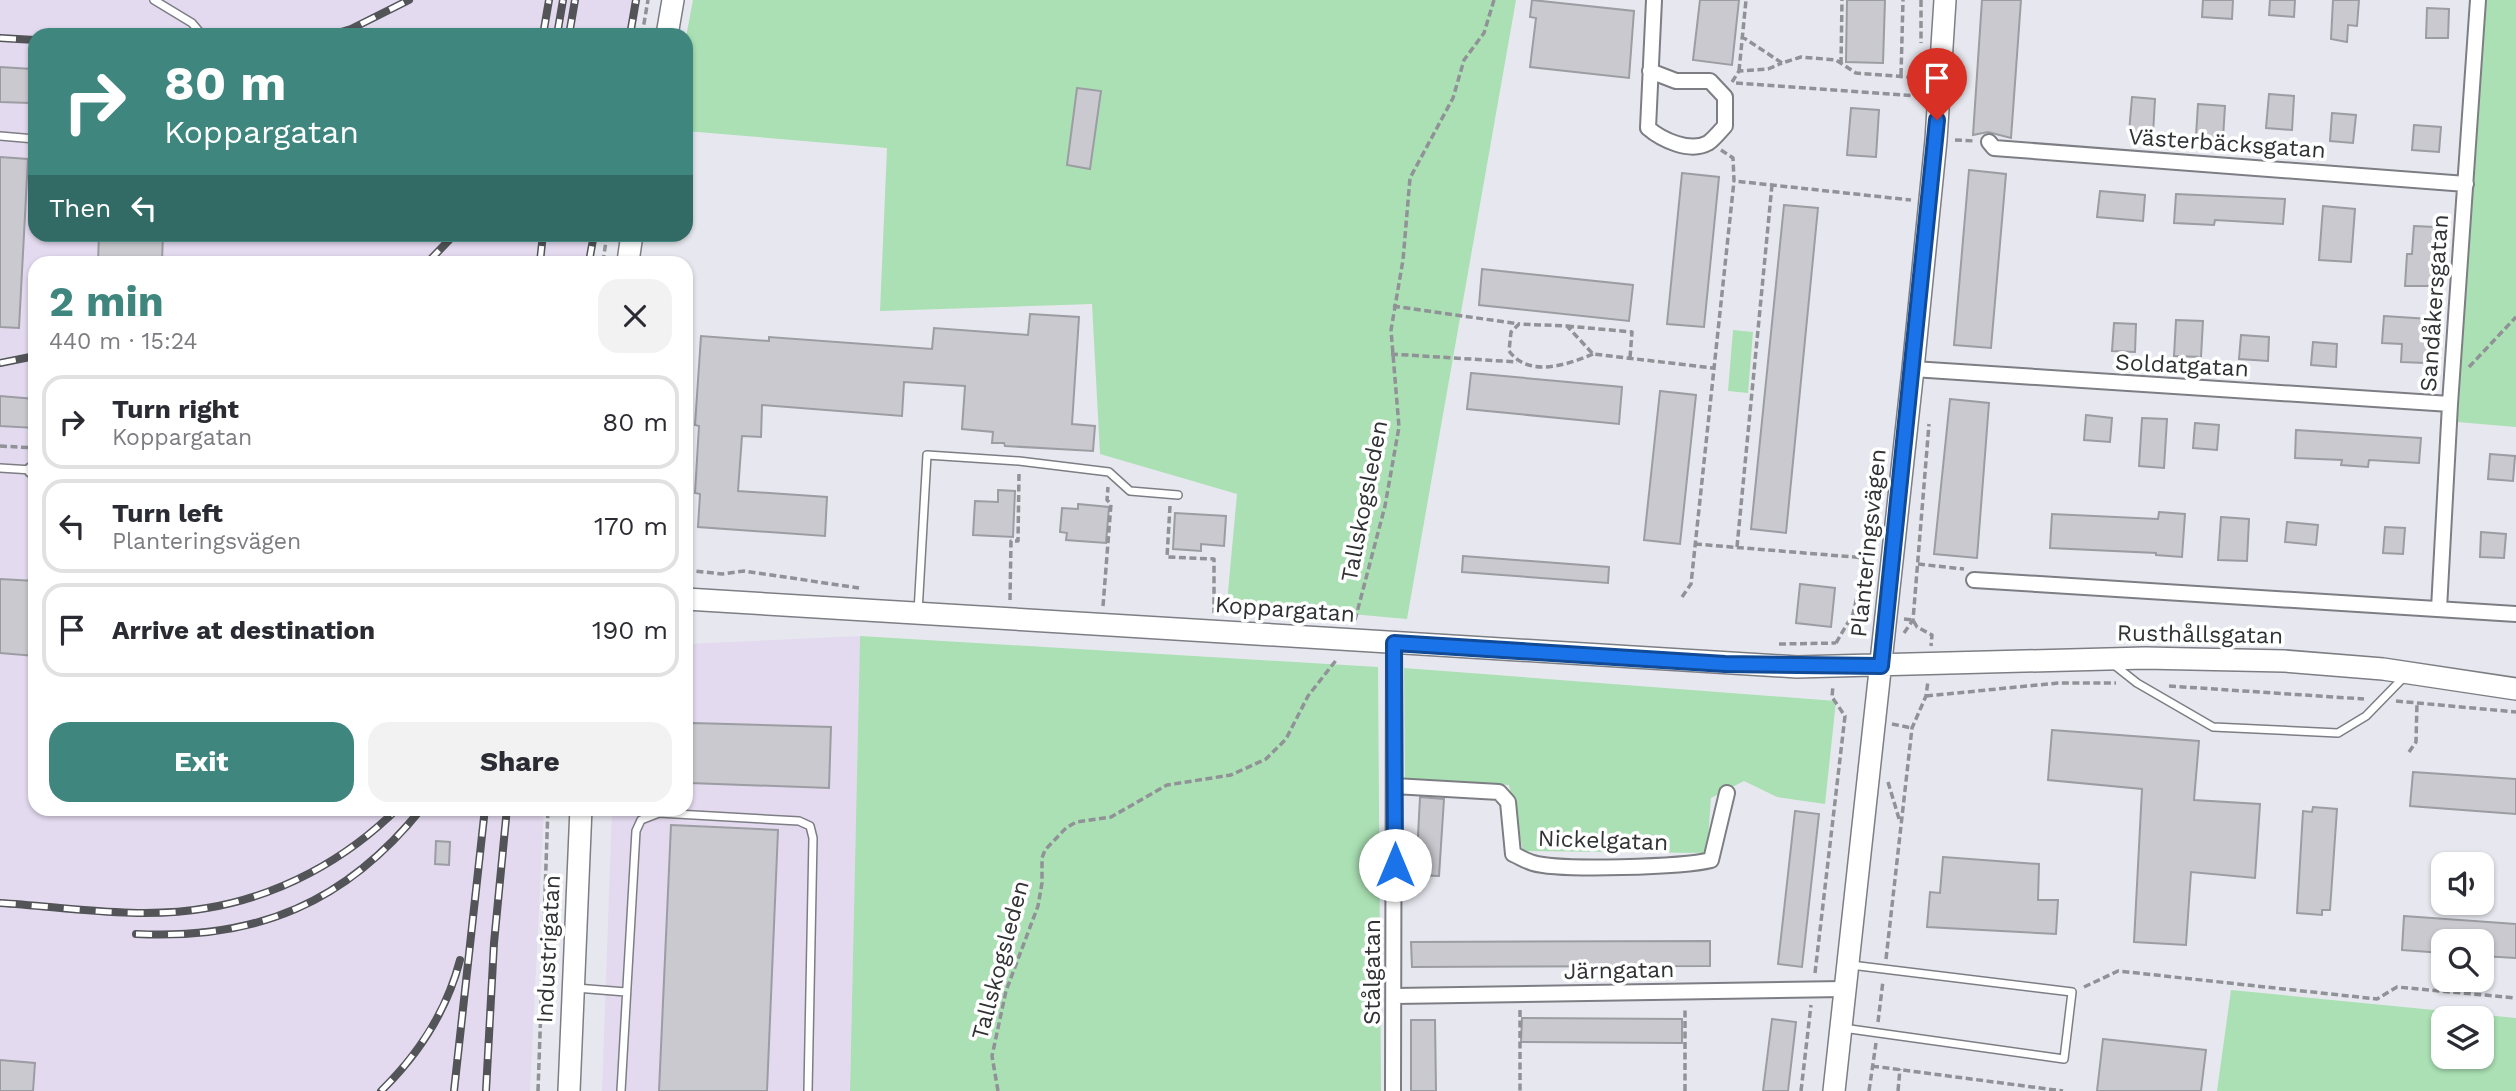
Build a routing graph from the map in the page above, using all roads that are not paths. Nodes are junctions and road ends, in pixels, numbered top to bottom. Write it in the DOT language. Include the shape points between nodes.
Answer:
graph roads {
  1 [pos="155,0"];
  2 [pos="673,0"];
  3 [pos="1654,0"];
  4 [pos="1945,0"];
  5 [pos="2478,0"];
  6 [pos="196,28"];
  7 [pos="668,28"];
  8 [pos="1650,71"];
  9 [pos="0,136"];
  10 [pos="28,138"];
  11 [pos="1989,142"];
  12 [pos="2466,184"];
  13 [pos="1913,369"];
  14 [pos="2449,404"];
  15 [pos="0,468"];
  16 [pos="28,470"];
  17 [pos="1174,495"];
  18 [pos="1974,580"];
  19 [pos="693,599"];
  20 [pos="2439,609"];
  21 [pos="918,613"];
  22 [pos="2516,614"];
  23 [pos="1394,643"];
  24 [pos="2107,659"];
  25 [pos="1881,666"];
  26 [pos="2409,673"];
  27 [pos="2516,689"];
  28 [pos="1394,786"];
  29 [pos="1727,793"];
  30 [pos="693,815"];
  31 [pos="582,816"];
  32 [pos="651,816"];
  33 [pos="1847,964"];
  34 [pos="572,988"];
  35 [pos="1844,989"];
  36 [pos="626,992"];
  37 [pos="1395,996"];
  38 [pos="1842,1028"];
  39 [pos="569,1091"];
  40 [pos="621,1091"];
  41 [pos="808,1091"];
  42 [pos="1393,1091"];
  43 [pos="1834,1091"];
  1 -- 6 [label="lane"];
  2 -- 7 [label="street"];
  3 -- 8 [label="street"];
  4 -- 13 [label="street, Planteringsvägen" via="1930,79 1936,140"];
  5 -- 12 [label="street, Sandåkersgatan"];
  8 -- 8 [label="street" via="1648,128 1663,141 1699,146 1725,126 1725,97 1710,81 1676,81"];
  9 -- 10 [label="lane"];
  11 -- 12 [label="street, Västerbäcksgatan" via="1994,148"];
  12 -- 14 [label="street, Sandåkersgatan"];
  13 -- 14 [label="street, Soldatgatan"];
  13 -- 25 [label="street, Planteringsvägen"];
  14 -- 20 [label="street, Sandåkersgatan"];
  15 -- 16 [label="lane"];
  17 -- 21 [label="lane" via="1130,491 1109,472 927,456"];
  18 -- 20 [label="street, Rusthållsgatan"];
  19 -- 21 [label="street, Koppargatan"];
  20 -- 22 [label="street, Rusthållsgatan"];
  21 -- 23 [label="street, Koppargatan"];
  23 -- 25 [label="street, Koppargatan" via="1677,662"];
  23 -- 28 [label="street, Stålgatan"];
  24 -- 25 [label="street, Rusthållsgatan"];
  24 -- 26 [label="street, Rusthållsgatan" via="2284,661"];
  24 -- 26 [label="lane" via="2137,683 2213,727 2337,733 2366,716"];
  25 -- 33 [label="street, Planteringsvägen"];
  26 -- 27 [label="street, Rusthållsgatan"];
  28 -- 29 [label="street, Nickelgatan" via="1499,792 1508,802 1513,854 1534,864 1578,865 1692,865 1711,860"];
  28 -- 37 [label="street, Stålgatan"];
  30 -- 41 [label="lane" via="799,821 810,826 814,838"];
  31 -- 34 [label="street, Industrigatan"];
  32 -- 36 [label="lane" via="641,820 636,831"];
  33 -- 35 [label="street, Planteringsvägen"];
  33 -- 38 [label="lane" via="2072,992 2064,1059"];
  34 -- 36 [label="lane"];
  34 -- 39 [label="street, Industrigatan"];
  35 -- 37 [label="street, Järngatan"];
  35 -- 38 [label="street, Planteringsvägen"];
  36 -- 40 [label="lane"];
  37 -- 42 [label="street, Stålgatan"];
  38 -- 43 [label="street, Planteringsvägen"];
}
